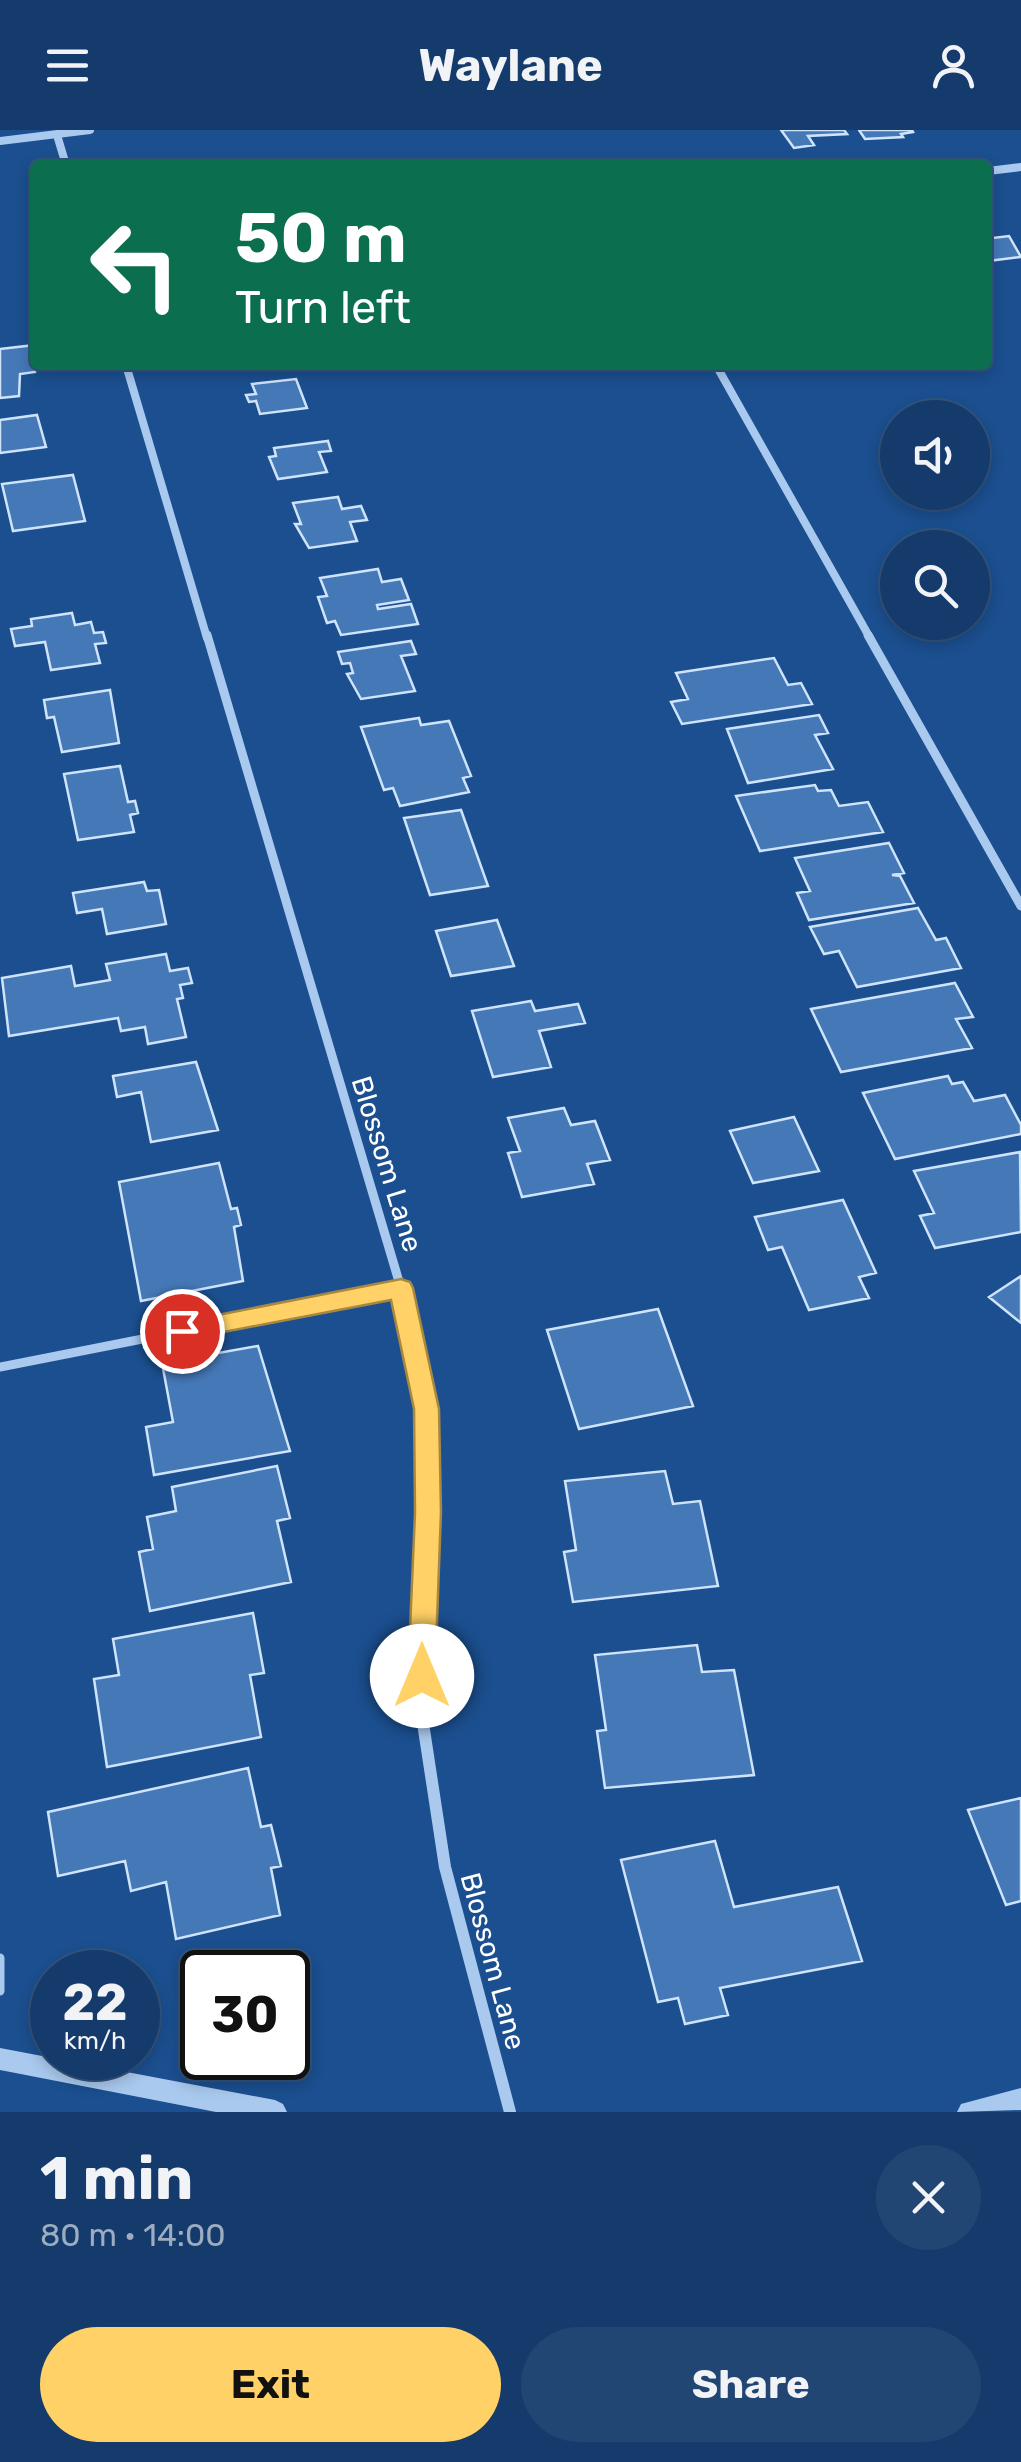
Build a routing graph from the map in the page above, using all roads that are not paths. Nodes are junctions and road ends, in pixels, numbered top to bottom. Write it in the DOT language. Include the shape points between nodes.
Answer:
graph roads {
  1 [pos="90,130"];
  2 [pos="57,134"];
  3 [pos="0,142"];
  4 [pos="65,160"];
  5 [pos="1021,166"];
  6 [pos="992,170"];
  7 [pos="127,370"];
  8 [pos="719,370"];
  9 [pos="1021,906"];
  10 [pos="401,1288"];
  11 [pos="0,1366"];
  12 [pos="0,1958"];
  13 [pos="0,1991"];
  14 [pos="0,2059"];
  15 [pos="1021,2099"];
  16 [pos="275,2112"];
  17 [pos="510,2112"];
  18 [pos="968,2112"];
  1 -- 2 [label="street"];
  2 -- 3 [label="street"];
  2 -- 4 [label="street"];
  5 -- 6 [label="street"];
  7 -- 10 [label="street, Blossom Lane"];
  8 -- 9 [label="street"];
  10 -- 11 [label="lane"];
  10 -- 17 [label="street, Blossom Lane" via="426,1409 421,1710 445,1868"];
  12 -- 13 [label="lane"];
  14 -- 16 [label="street"];
  15 -- 18 [label="street"];
}
